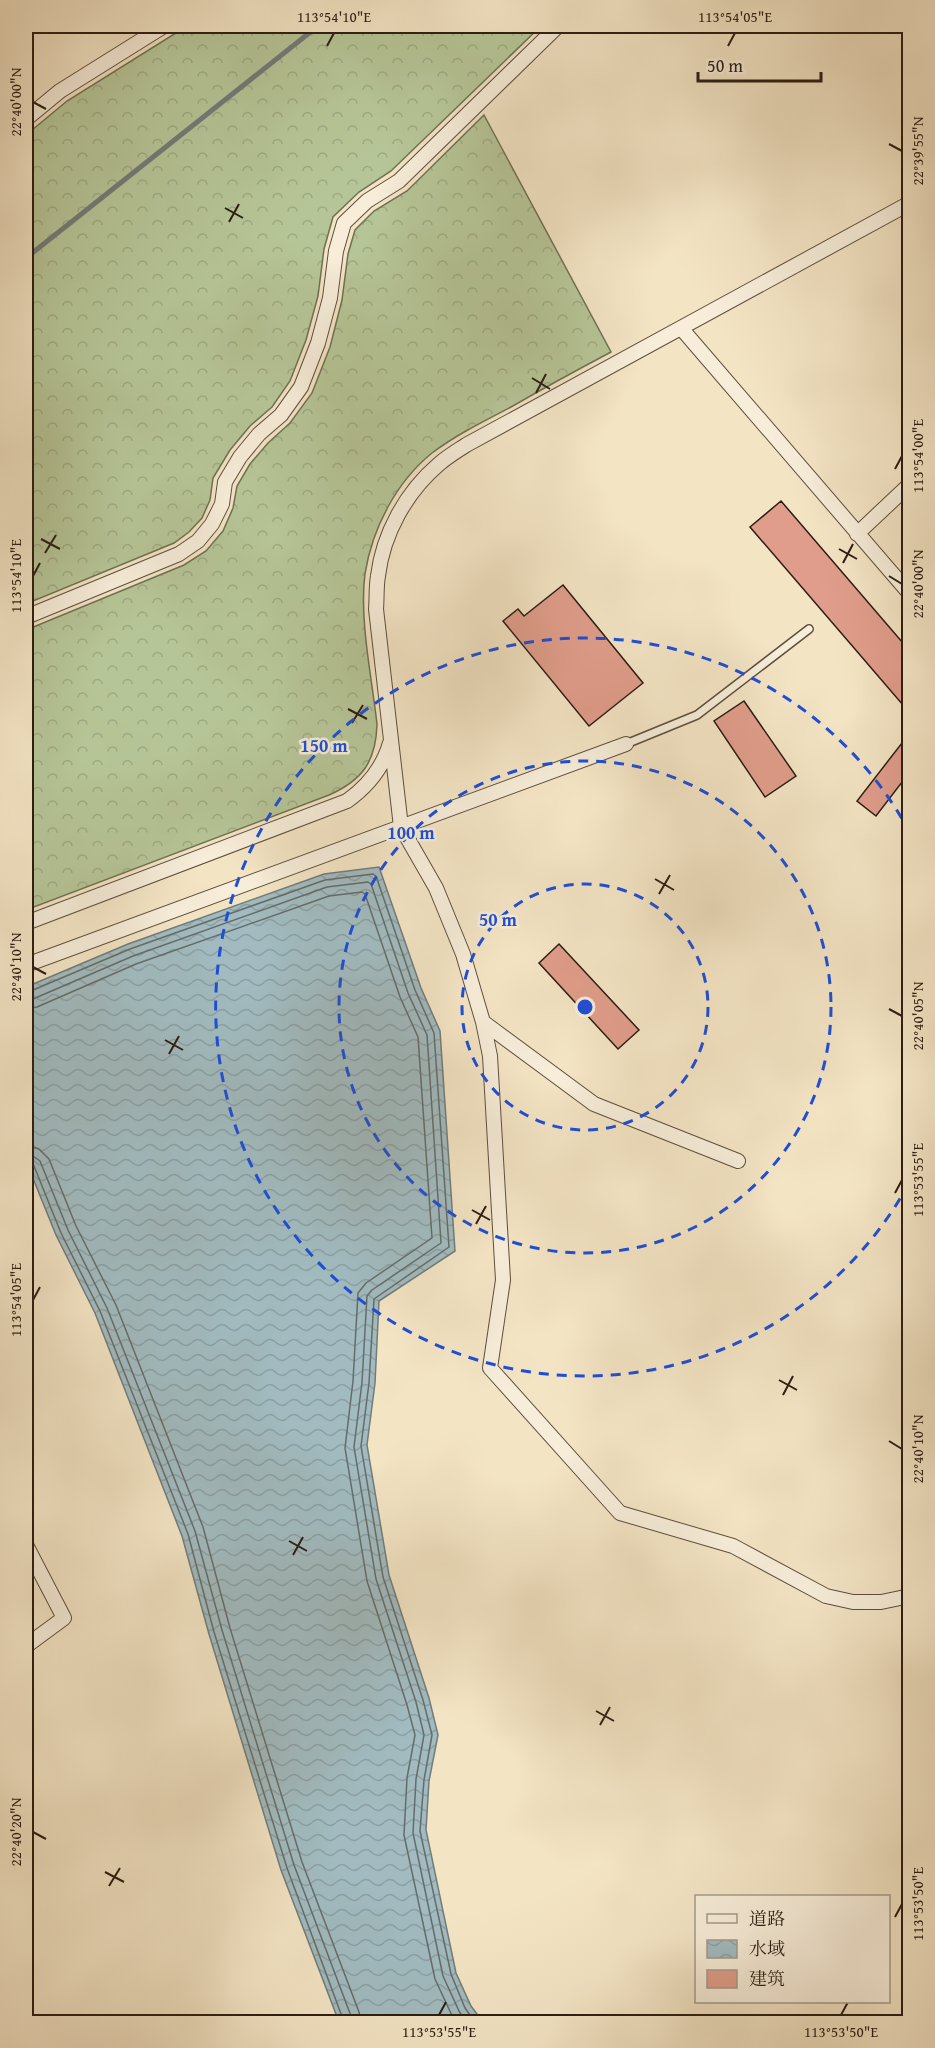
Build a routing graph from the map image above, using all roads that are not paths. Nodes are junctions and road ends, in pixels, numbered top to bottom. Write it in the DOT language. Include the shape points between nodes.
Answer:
graph roads {
  1 [pos="164,26"];
  2 [pos="558,26"];
  3 [pos="26,119"];
  4 [pos="909,203"];
  5 [pos="681,328"];
  6 [pos="909,484"];
  7 [pos="857,534"];
  8 [pos="909,594"];
  9 [pos="26,617"];
  10 [pos="809,628"];
  11 [pos="391,738"];
  12 [pos="626,744"];
  13 [pos="401,827"];
  14 [pos="26,923"];
  15 [pos="26,965"];
  16 [pos="483,1022"];
  17 [pos="738,1161"];
  18 [pos="26,1545"];
  19 [pos="909,1596"];
  20 [pos="26,1646"];
  1 -- 3 [label="street" via="60,91"];
  2 -- 9 [label="street" via="399,181 367,201 344,223 318,344 301,387 281,415 240,457 225,482 222,504 212,524 198,541 179,554"];
  4 -- 5 [label="street"];
  5 -- 7 [label="street"];
  5 -- 11 [label="street" via="466,445 416,487 393,524 378,576 376,609"];
  6 -- 7 [label="street"];
  7 -- 8 [label="street"];
  10 -- 12 [label="lane" via="697,715"];
  11 -- 13 [label="street"];
  11 -- 14 [label="street" via="377,773 347,801"];
  12 -- 13 [label="street"];
  13 -- 15 [label="street"];
  13 -- 16 [label="street" via="451,921"];
  16 -- 17 [label="street" via="594,1104"];
  16 -- 19 [label="street" via="490,1056 503,1280 490,1368 620,1513 733,1546 826,1596 853,1602 881,1602"];
  18 -- 20 [label="street" via="64,1618"];
}
